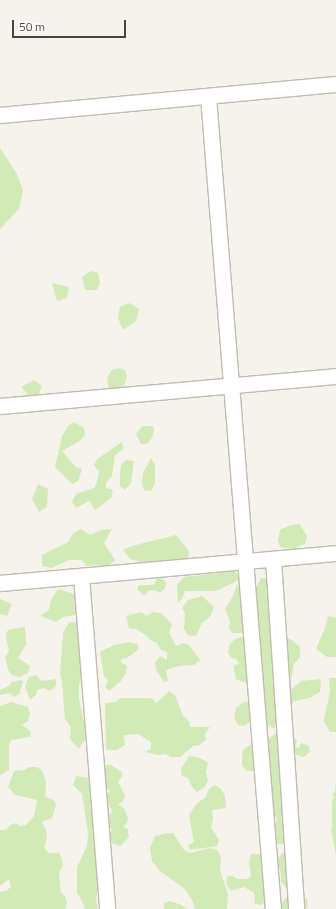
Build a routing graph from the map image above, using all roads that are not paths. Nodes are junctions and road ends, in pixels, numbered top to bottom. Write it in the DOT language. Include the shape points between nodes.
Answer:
graph roads {
  1 [pos="336,84"];
  2 [pos="208,96"];
  3 [pos="0,114"];
  4 [pos="336,376"];
  5 [pos="231,385"];
  6 [pos="0,406"];
  7 [pos="336,553"];
  8 [pos="273,559"];
  9 [pos="245,561"];
  10 [pos="81,576"];
  11 [pos="0,583"];
  12 [pos="107,909"];
  13 [pos="273,909"];
  14 [pos="296,909"];
  1 -- 2 [label="street"];
  2 -- 3 [label="street"];
  2 -- 5 [label="street"];
  4 -- 5 [label="street"];
  5 -- 6 [label="street"];
  5 -- 9 [label="street"];
  7 -- 8 [label="street"];
  8 -- 9 [label="street"];
  8 -- 14 [label="street"];
  9 -- 10 [label="street"];
  9 -- 13 [label="street"];
  10 -- 11 [label="street"];
  10 -- 12 [label="street"];
}
